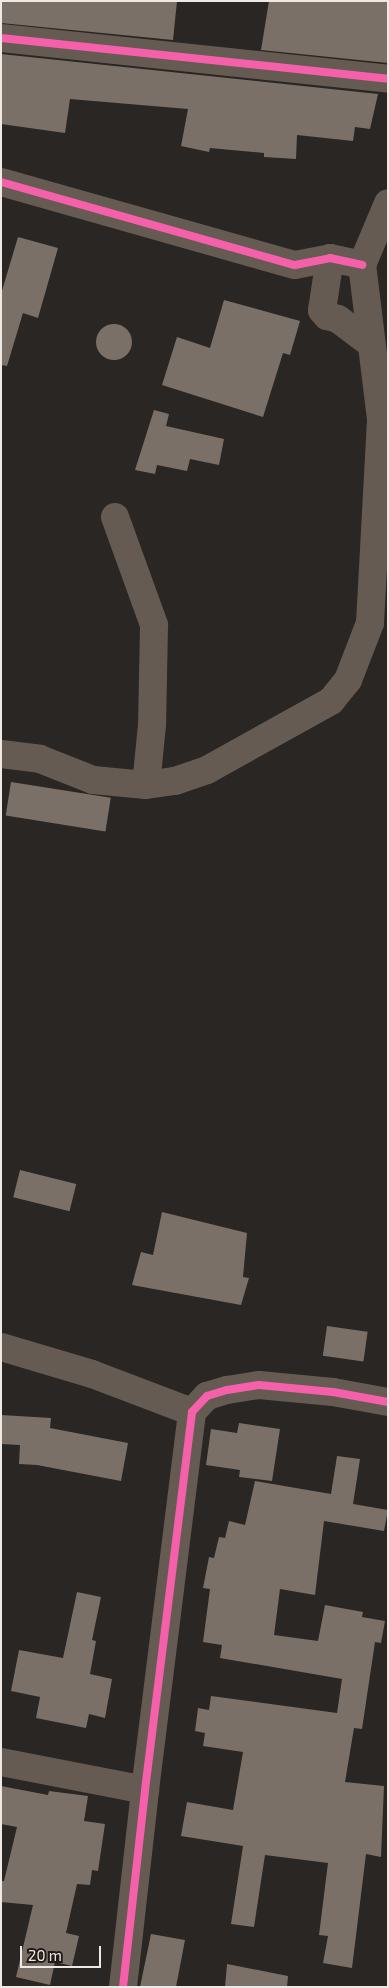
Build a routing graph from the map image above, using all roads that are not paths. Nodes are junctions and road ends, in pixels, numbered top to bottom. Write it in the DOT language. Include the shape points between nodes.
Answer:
graph roads {
  1 [pos="1,38"];
  2 [pos="388,80"];
  3 [pos="1,182"];
  4 [pos="388,203"];
  5 [pos="330,258"];
  6 [pos="362,266"];
  7 [pos="370,343"];
  8 [pos="115,517"];
  9 [pos="1,754"];
  10 [pos="146,785"];
  11 [pos="1,1348"];
  12 [pos="388,1402"];
  13 [pos="192,1412"];
  14 [pos="1,1762"];
  15 [pos="145,1790"];
  16 [pos="123,1987"];
  1 -- 2 [label="street"];
  3 -- 5 [label="street" via="294,265"];
  4 -- 6 [label="street"];
  5 -- 6 [label="street"];
  5 -- 7 [label="street" via="322,310 326,316 338,319"];
  6 -- 7 [label="street"];
  7 -- 10 [label="street" via="382,419 370,623 348,680 331,700 207,770 175,781"];
  8 -- 10 [label="street" via="154,625 152,725"];
  9 -- 10 [label="street" via="40,759 93,780"];
  11 -- 13 [label="street" via="92,1374"];
  12 -- 13 [label="street" via="334,1392 259,1385 207,1396"];
  13 -- 15 [label="street"];
  14 -- 15 [label="street"];
  15 -- 16 [label="street"];
}
